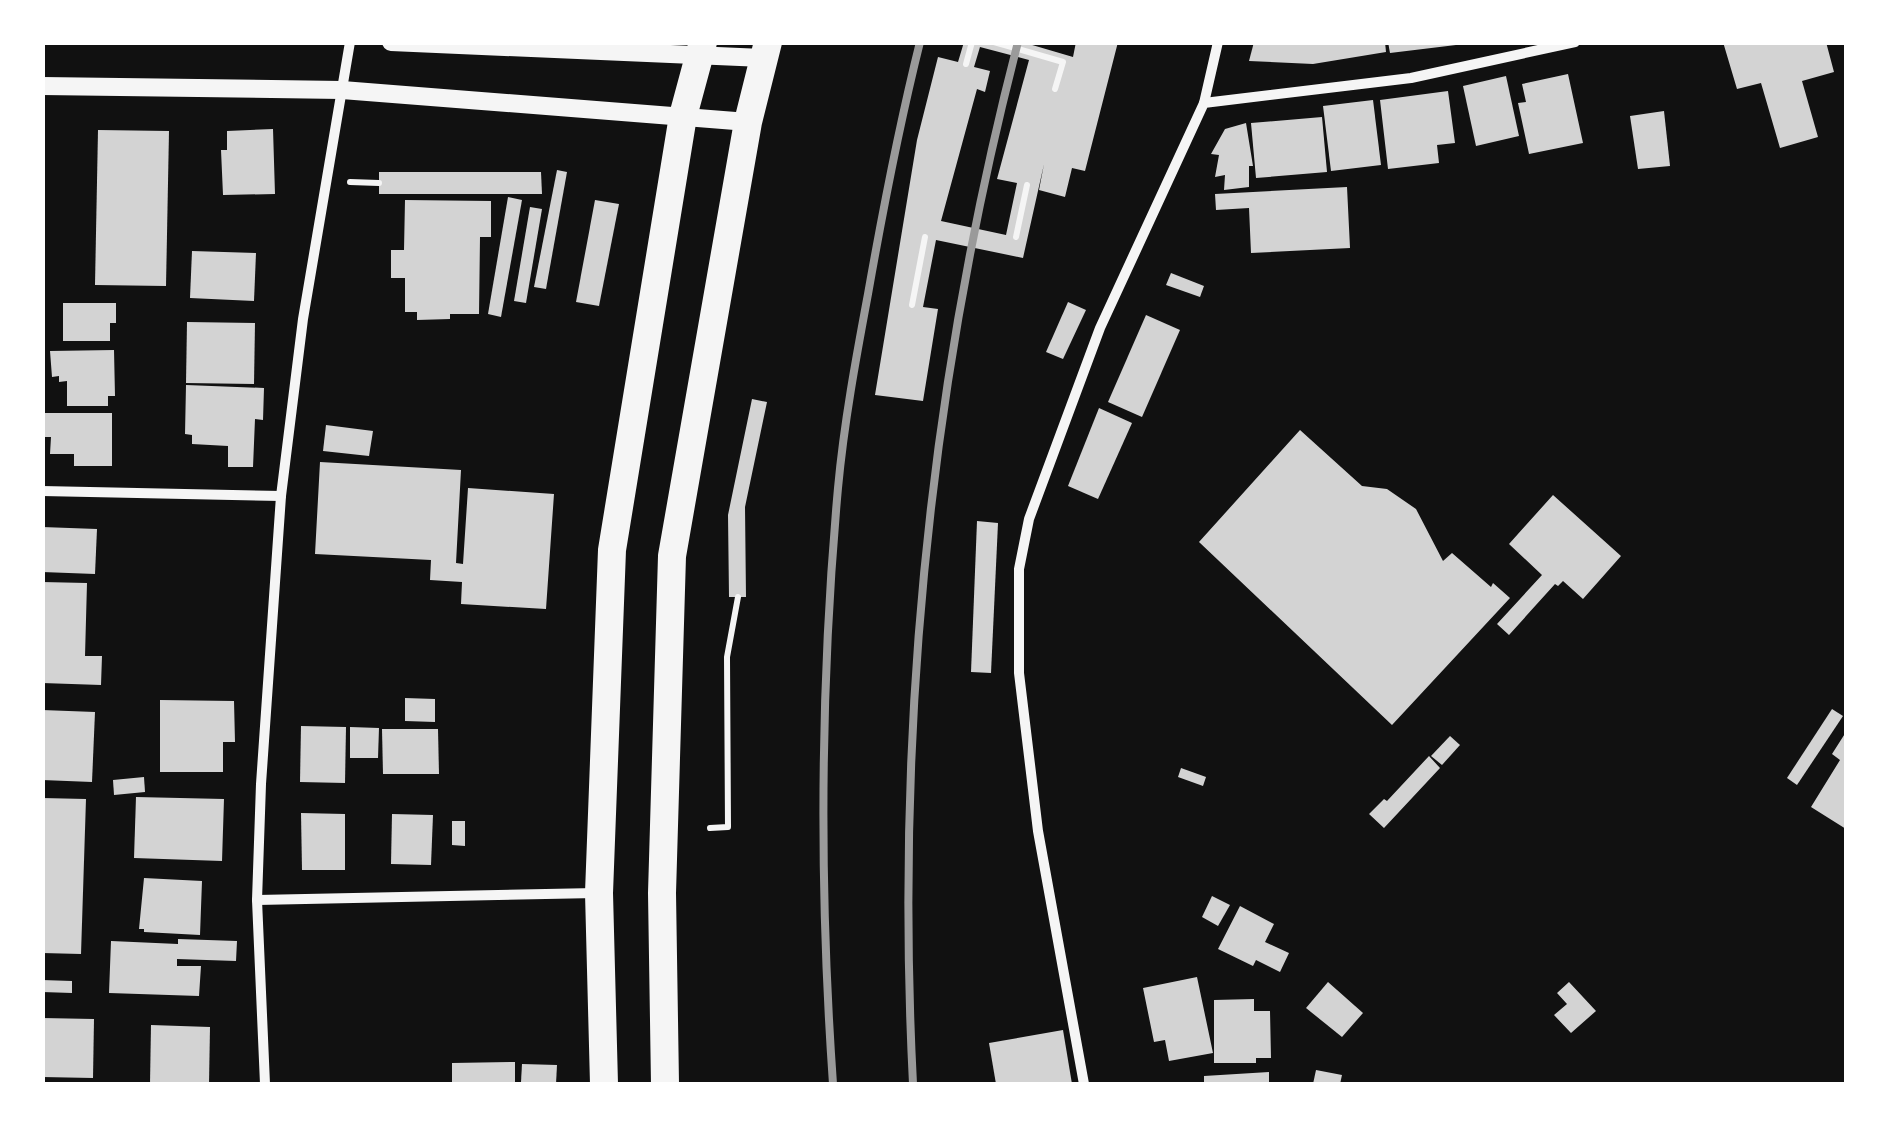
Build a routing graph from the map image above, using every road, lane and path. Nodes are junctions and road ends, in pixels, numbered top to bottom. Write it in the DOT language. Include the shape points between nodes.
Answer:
graph roads {
  1 [pos="350,42"];
  2 [pos="392,42"];
  3 [pos="972,42"];
  4 [pos="994,42"];
  5 [pos="1218,42"];
  6 [pos="1576,42"];
  7 [pos="701,50"];
  8 [pos="766,50"];
  9 [pos="966,64"];
  10 [pos="42,86"];
  11 [pos="1055,89"];
  12 [pos="342,90"];
  13 [pos="1204,103"];
  14 [pos="683,116"];
  15 [pos="748,122"];
  16 [pos="1027,185"];
  17 [pos="926,237"];
  18 [pos="1016,237"];
  19 [pos="912,304"];
  20 [pos="42,491"];
  21 [pos="280,496"];
  22 [pos="738,597"];
  23 [pos="710,828"];
  24 [pos="599,893"];
  25 [pos="257,900"];
  26 [pos="265,1084"];
  27 [pos="604,1084"];
  28 [pos="664,1084"];
  29 [pos="1084,1084"];
  1 -- 12 [label="street"];
  2 -- 7 [label="street"];
  3 -- 9 [label="path"];
  4 -- 11 [label="path" via="1062,62"];
  5 -- 13 [label="street"];
  6 -- 13 [label="street" via="1411,78"];
  7 -- 8 [label="street"];
  7 -- 14 [label="highway"];
  8 -- 15 [label="highway"];
  10 -- 12 [label="street"];
  12 -- 14 [label="street"];
  12 -- 21 [label="street"];
  13 -- 29 [label="street" via="1100,328 1028,519 1019,570 1019,674 1035,811"];
  14 -- 15 [label="street"];
  14 -- 24 [label="highway" via="612,550"];
  15 -- 28 [label="highway" via="672,556"];
  16 -- 18 [label="path"];
  17 -- 19 [label="path"];
  20 -- 21 [label="street"];
  21 -- 25 [label="street"];
  22 -- 23 [label="path" via="727,657 728,828"];
  24 -- 25 [label="street"];
  24 -- 27 [label="highway"];
  25 -- 26 [label="street"];
}
